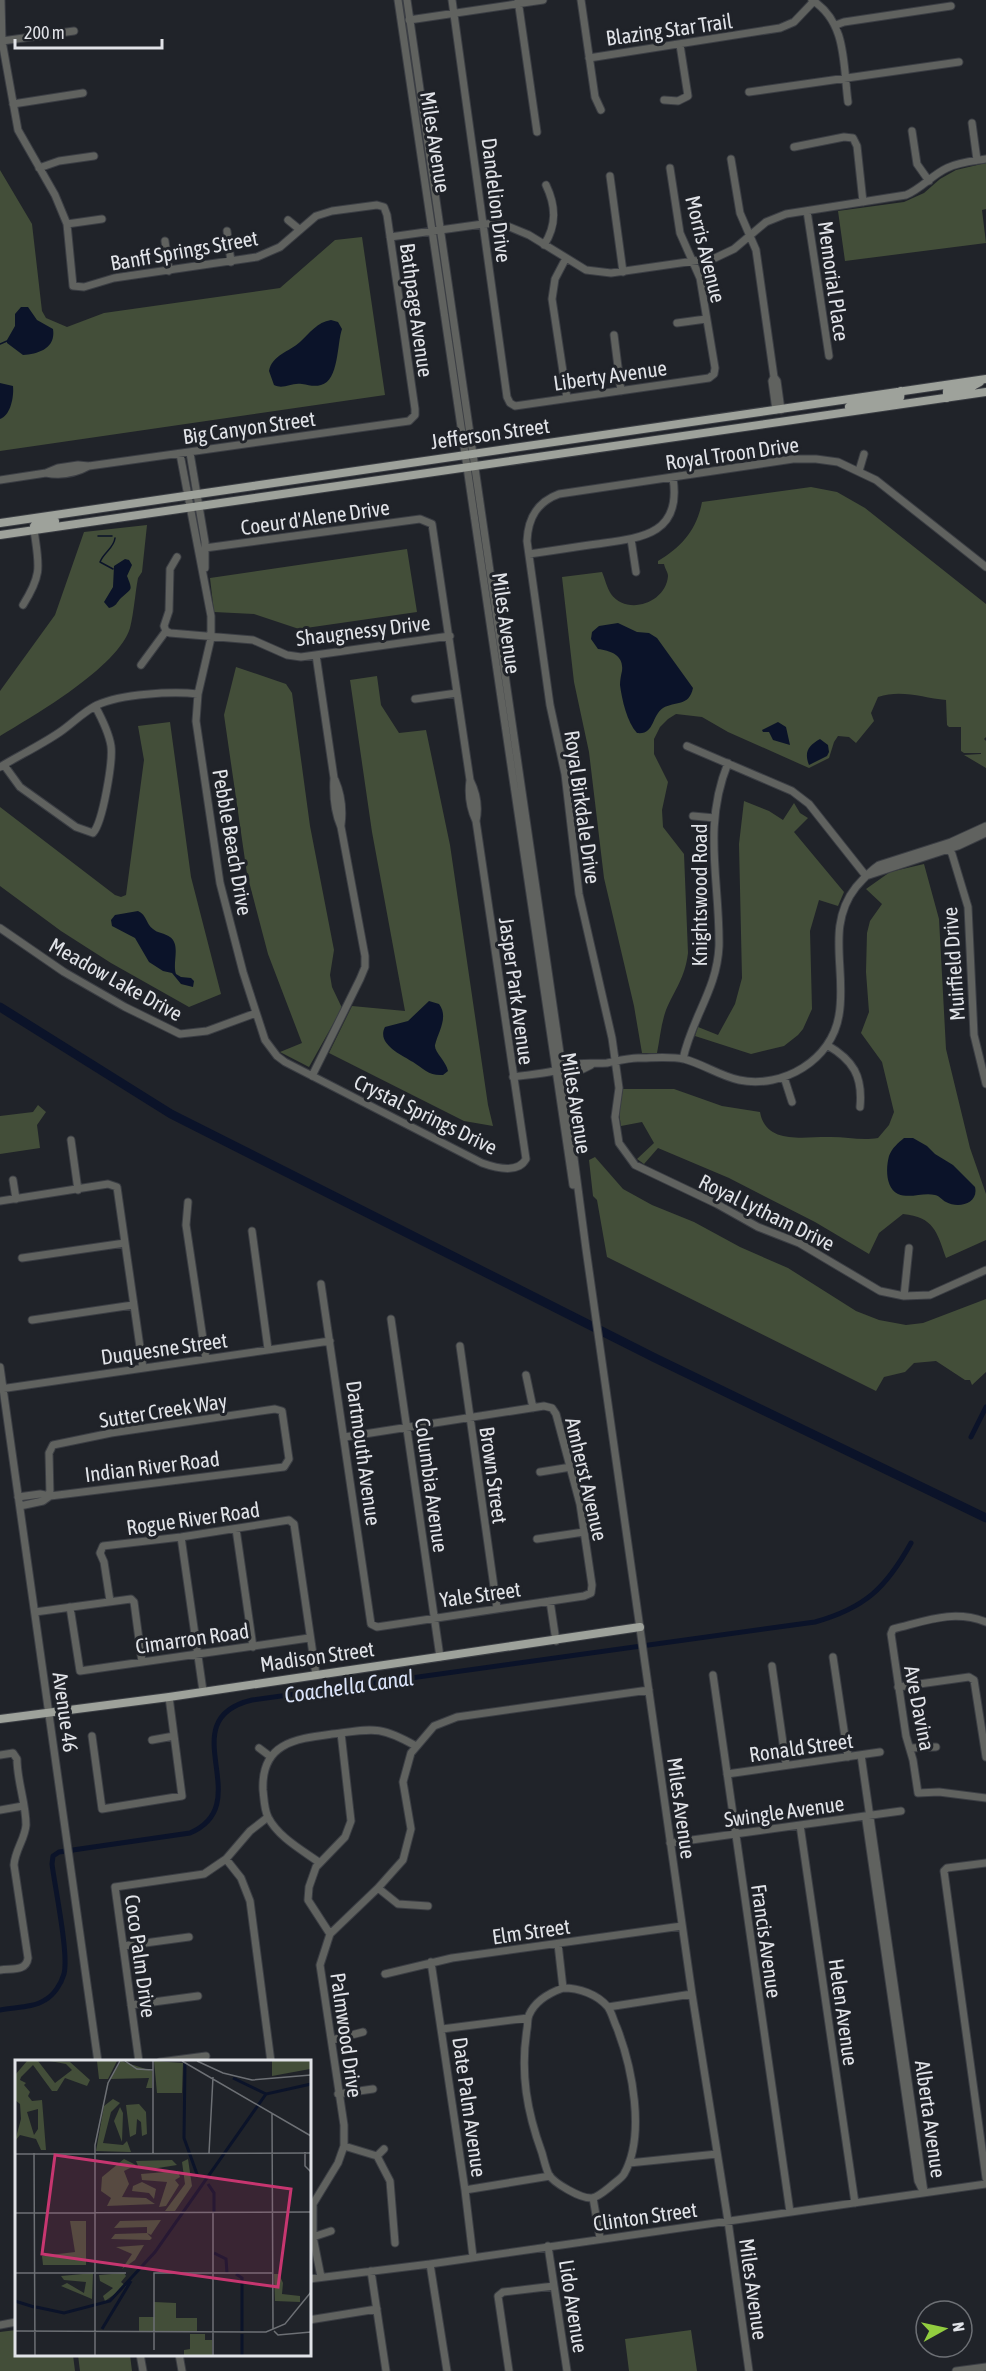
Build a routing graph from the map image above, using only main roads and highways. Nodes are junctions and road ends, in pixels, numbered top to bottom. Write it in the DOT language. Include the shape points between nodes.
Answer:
graph roads {
  1 [pos="986,379"];
  2 [pos="902,392"];
  3 [pos="986,392"];
  4 [pos="947,398"];
  5 [pos="779,410"];
  6 [pos="822,416"];
  7 [pos="707,432"];
  8 [pos="95,509"];
  9 [pos="0,523"];
  10 [pos="34,530"];
  11 [pos="0,535"];
  12 [pos="640,1627"];
  13 [pos="0,1719"];
  1 -- 2 [label="main road, Jefferson Street"];
  1 -- 4 [label="main road" via="971,387 947,391"];
  2 -- 5 [label="main road, Jefferson Street"];
  2 -- 6 [label="main road" via="901,397 859,404"];
  3 -- 4 [label="main road, Jefferson Street"];
  4 -- 6 [label="main road, Jefferson Street"];
  5 -- 7 [label="main road" via="781,414 777,416"];
  5 -- 8 [label="main road, Jefferson Street"];
  6 -- 7 [label="main road, Jefferson Street"];
  7 -- 10 [label="main road, Jefferson Street"];
  8 -- 9 [label="main road, Jefferson Street"];
  8 -- 10 [label="main road" via="36,524"];
  10 -- 11 [label="main road, Jefferson Street"];
  12 -- 13 [label="main road, Madison Street"];
}
